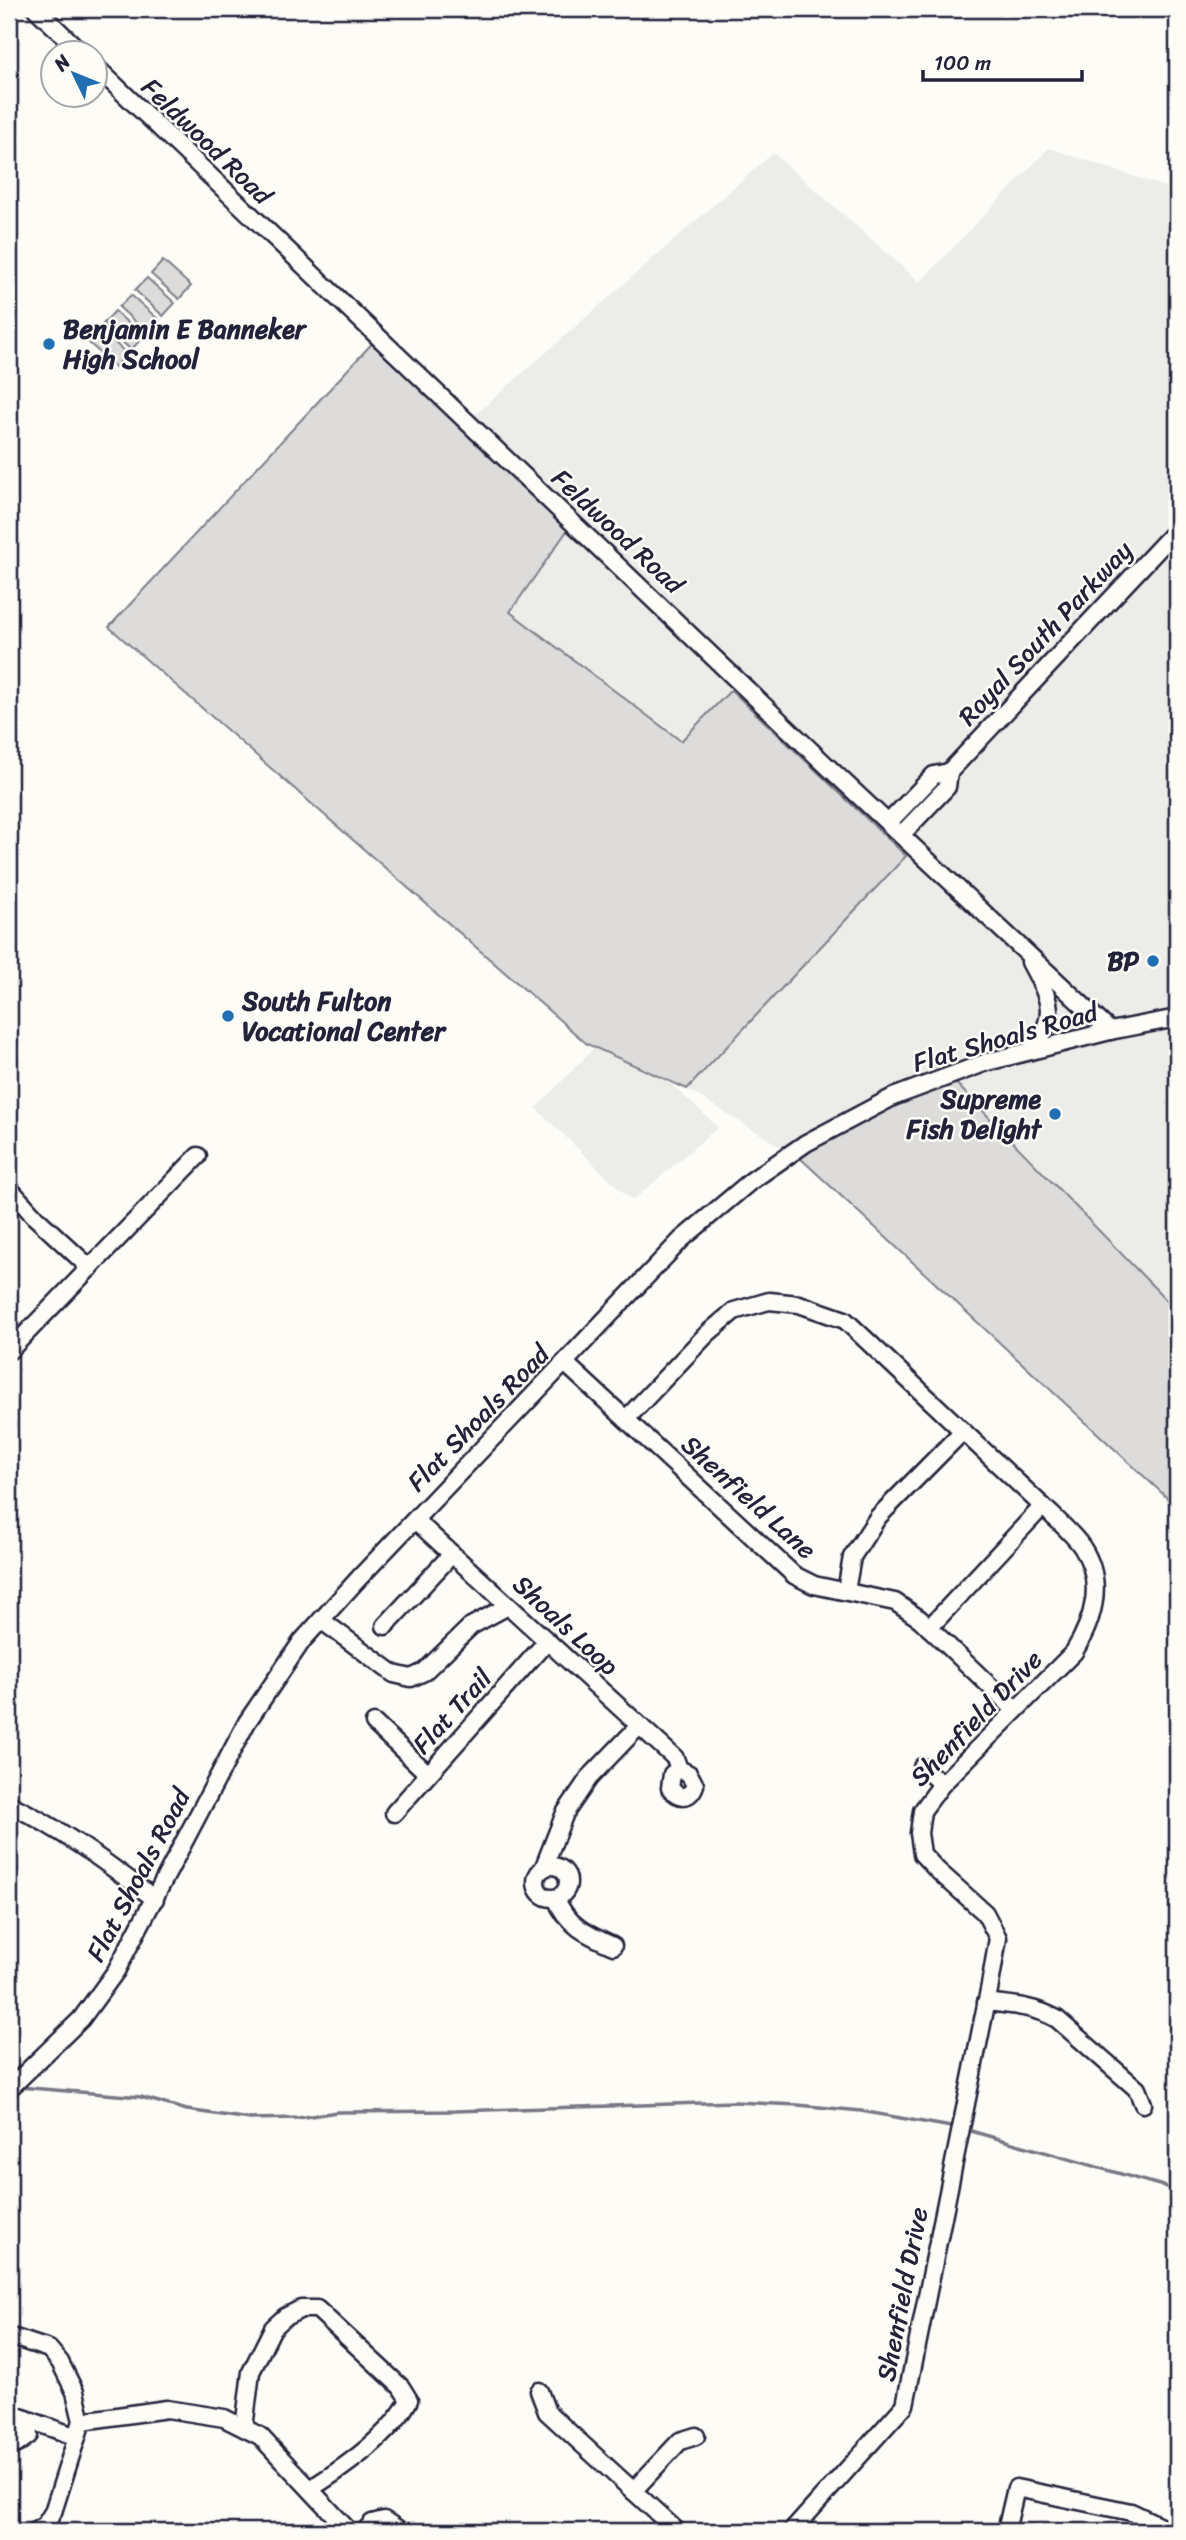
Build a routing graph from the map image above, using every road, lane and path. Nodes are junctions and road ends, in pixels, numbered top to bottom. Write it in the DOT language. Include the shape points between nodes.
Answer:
graph roads {
  1 [pos="36,9"];
  2 [pos="66,38"];
  3 [pos="108,79"];
  4 [pos="1177,529"];
  5 [pos="949,772"];
  6 [pos="889,822"];
  7 [pos="902,834"];
  8 [pos="1022,948"];
  9 [pos="1177,1018"];
  10 [pos="1110,1031"];
  11 [pos="1030,1051"];
  12 [pos="198,1156"];
  13 [pos="9,1188"];
  14 [pos="90,1268"];
  15 [pos="9,1351"];
  16 [pos="565,1363"];
  17 [pos="627,1418"];
  18 [pos="963,1431"];
  19 [pos="1043,1506"];
  20 [pos="415,1520"];
  21 [pos="452,1554"];
  22 [pos="846,1591"];
  23 [pos="508,1605"];
  24 [pos="321,1620"];
  25 [pos="385,1626"];
  26 [pos="929,1629"];
  27 [pos="547,1641"];
  28 [pos="1016,1710"];
  29 [pos="374,1723"];
  30 [pos="639,1726"];
  31 [pos="922,1767"];
  32 [pos="679,1769"];
  33 [pos="428,1774"];
  34 [pos="942,1784"];
  35 [pos="9,1804"];
  36 [pos="394,1813"];
  37 [pos="543,1869"];
  38 [pos="556,1898"];
  39 [pos="155,1899"];
  40 [pos="613,1946"];
  41 [pos="986,2002"];
  42 [pos="9,2089"];
  43 [pos="1143,2104"];
  44 [pos="9,2336"];
  45 [pos="539,2391"];
  46 [pos="9,2413"];
  47 [pos="26,2419"];
  48 [pos="82,2421"];
  49 [pos="244,2428"];
  50 [pos="696,2436"];
  51 [pos="77,2437"];
  52 [pos="9,2442"];
  53 [pos="310,2489"];
  54 [pos="633,2491"];
  55 [pos="1163,2530"];
  56 [pos="35,2531"];
  57 [pos="349,2531"];
  58 [pos="365,2531"];
  59 [pos="401,2531"];
  60 [pos="677,2531"];
  61 [pos="792,2531"];
  62 [pos="1006,2531"];
  1 -- 2 [label="street"];
  3 -- 6 [label="street, Feldwood Road"];
  4 -- 5 [label="street, Royal South Parkway"];
  5 -- 6 [label="street, Royal South Parkway" via="934,775"];
  5 -- 7 [label="street, Royal South Parkway" via="947,787"];
  6 -- 7 [label="street, Feldwood Road"];
  7 -- 8 [label="street, Feldwood Road"];
  8 -- 10 [label="street, Feldwood Road"];
  8 -- 11 [label="street" via="1047,993 1051,1018 1044,1036"];
  9 -- 10 [label="street, Flat Shoals Road"];
  10 -- 11 [label="street, Flat Shoals Road"];
  11 -- 16 [label="street, Flat Shoals Road" via="893,1097 806,1143 751,1181 682,1239"];
  12 -- 14 [label="street"];
  13 -- 14 [label="street"];
  14 -- 15 [label="street"];
  16 -- 17 [label="street, Shenfield Lane"];
  16 -- 20 [label="street, Flat Shoals Road"];
  17 -- 18 [label="street, Shenfield Drive" via="734,1311 768,1301 799,1304 845,1320"];
  17 -- 22 [label="street, Shenfield Lane" via="794,1575 814,1585"];
  18 -- 19 [label="street, Shenfield Drive"];
  18 -- 22 [label="street" via="878,1517 852,1557"];
  19 -- 26 [label="street"];
  19 -- 28 [label="street, Shenfield Drive" via="1083,1547 1094,1578 1094,1611 1074,1652"];
  20 -- 21 [label="street, Shoals Loop"];
  20 -- 24 [label="street, Flat Shoals Road"];
  21 -- 23 [label="street, Shoals Loop"];
  21 -- 25 [label="street"];
  22 -- 26 [label="street, Shenfield Lane" via="895,1602"];
  23 -- 24 [label="street" via="471,1626 424,1672 411,1678 394,1674"];
  23 -- 27 [label="street, Shoals Loop"];
  24 -- 39 [label="street, Flat Shoals Road" via="247,1722"];
  26 -- 28 [label="street, Shenfield Lane"];
  27 -- 30 [label="street, Shoals Loop"];
  27 -- 33 [label="street, Flat Trail"];
  28 -- 34 [label="street, Shenfield Drive"];
  29 -- 33 [label="street"];
  30 -- 32 [label="street, Shoals Loop" via="674,1758"];
  30 -- 37 [label="street" via="589,1778 571,1804"];
  31 -- 34 [label="street"];
  33 -- 36 [label="street, Flat Trail"];
  34 -- 41 [label="street, Shenfield Drive" via="922,1811 922,1854 985,1913 998,1938"];
  35 -- 39 [label="street" via="90,1851"];
  37 -- 38 [label="street" via="536,1878 537,1889 545,1897"];
  37 -- 38 [label="street" via="554,1866 566,1874 567,1889"];
  38 -- 40 [label="street" via="566,1919"];
  39 -- 42 [label="street, Flat Shoals Road" via="116,1971 82,2019"];
  41 -- 43 [label="street" via="1028,2007 1057,2019 1138,2089"];
  41 -- 61 [label="street, Shenfield Drive" via="905,2405"];
  44 -- 48 [label="street" via="49,2349 75,2392"];
  45 -- 54 [label="street" via="547,2412"];
  46 -- 47 [label="street"];
  47 -- 51 [label="street"];
  47 -- 52 [label="street" via="29,2435 17,2444"];
  48 -- 49 [label="street" via="167,2409 225,2418"];
  48 -- 51 [label="street"];
  49 -- 53 [label="street" via="260,2436"];
  49 -- 53 [label="street" via="251,2372 273,2328 301,2309 317,2309 401,2387 409,2400 401,2415 371,2443"];
  50 -- 54 [label="street" via="680,2441"];
  51 -- 56 [label="street" via="52,2512 46,2525"];
  53 -- 57 [label="street"];
  54 -- 60 [label="street"];
  55 -- 62 [label="street" via="1131,2512 1016,2488"];
  58 -- 59 [label="street" via="384,2520"];
}
